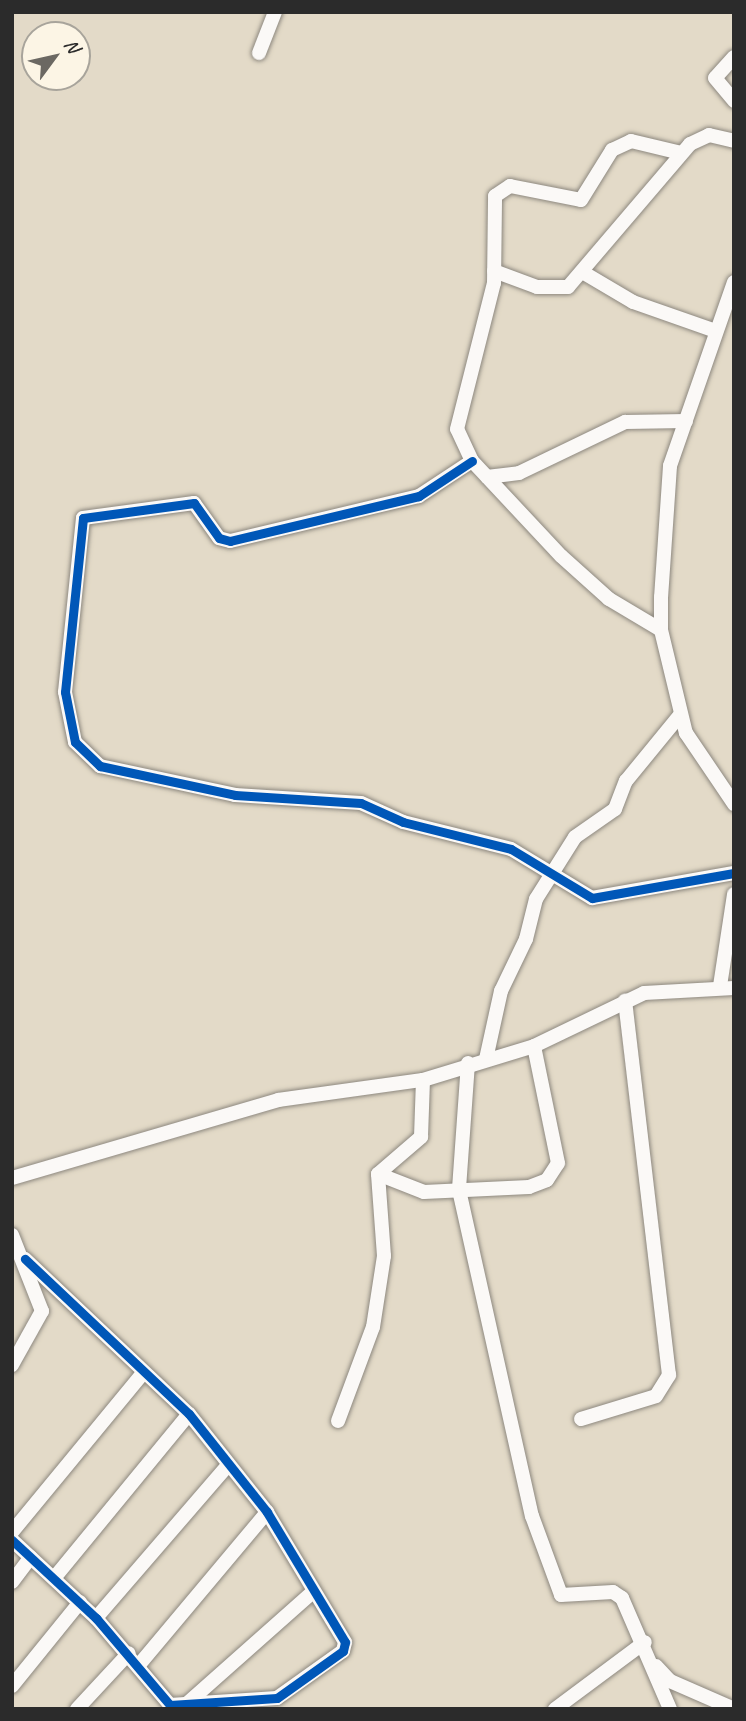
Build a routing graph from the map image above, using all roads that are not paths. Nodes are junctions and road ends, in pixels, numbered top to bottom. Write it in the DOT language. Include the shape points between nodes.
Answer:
graph roads {
  1 [pos="275,12"];
  2 [pos="259,53"];
  3 [pos="734,57"];
  4 [pos="734,101"];
  5 [pos="734,141"];
  6 [pos="681,153"];
  7 [pos="494,271"];
  8 [pos="584,273"];
  9 [pos="734,282"];
  10 [pos="713,330"];
  11 [pos="686,421"];
  12 [pos="472,461"];
  13 [pos="486,477"];
  14 [pos="661,630"];
  15 [pos="680,715"];
  16 [pos="734,804"];
  17 [pos="554,872"];
  18 [pos="734,873"];
  19 [pos="734,894"];
  20 [pos="727,987"];
  21 [pos="625,1001"];
  22 [pos="534,1046"];
  23 [pos="486,1059"];
  24 [pos="468,1063"];
  25 [pos="423,1080"];
  26 [pos="378,1174"];
  27 [pos="12,1178"];
  28 [pos="459,1190"];
  29 [pos="12,1235"];
  30 [pos="25,1259"];
  31 [pos="12,1365"];
  32 [pos="144,1372"];
  33 [pos="189,1414"];
  34 [pos="581,1419"];
  35 [pos="338,1421"];
  36 [pos="229,1464"];
  37 [pos="267,1513"];
  38 [pos="12,1532"];
  39 [pos="12,1541"];
  40 [pos="31,1557"];
  41 [pos="55,1577"];
  42 [pos="12,1582"];
  43 [pos="314,1591"];
  44 [pos="79,1602"];
  45 [pos="96,1618"];
  46 [pos="645,1642"];
  47 [pos="129,1653"];
  48 [pos="653,1664"];
  49 [pos="138,1666"];
  50 [pos="12,1686"];
  51 [pos="173,1707"];
  52 [pos="665,1707"];
  53 [pos="77,1709"];
  54 [pos="555,1709"];
  55 [pos="734,1709"];
  1 -- 2 [label="street"];
  3 -- 4 [label="street" via="715,78"];
  5 -- 6 [label="street" via="709,135"];
  6 -- 7 [label="street" via="631,141 612,150 581,200 520,187 503,189 492,206"];
  6 -- 8 [label="street"];
  7 -- 8 [label="street" via="553,290"];
  7 -- 12 [label="street" via="458,415"];
  8 -- 10 [label="street" via="633,302"];
  9 -- 10 [label="street"];
  10 -- 11 [label="street"];
  11 -- 13 [label="street" via="625,422 519,473"];
  11 -- 14 [label="street" via="670,466"];
  12 -- 13 [label="street"];
  12 -- 17 [label="street" via="419,496 230,541 219,538 194,503 83,518 68,644 69,730 100,766 267,800 361,803 403,822 511,849"];
  13 -- 14 [label="street" via="561,556 609,598"];
  14 -- 15 [label="street"];
  15 -- 16 [label="street"];
  15 -- 17 [label="street" via="626,781 615,809 575,837"];
  17 -- 18 [label="street" via="580,892 603,899"];
  17 -- 23 [label="street" via="536,899 526,939 501,992"];
  19 -- 20 [label="street"];
  20 -- 21 [label="street" via="675,987"];
  21 -- 22 [label="street"];
  21 -- 34 [label="street" via="670,1375 656,1396"];
  22 -- 23 [label="street"];
  22 -- 28 [label="street" via="556,1172 529,1187"];
  23 -- 24 [label="street"];
  24 -- 25 [label="street"];
  24 -- 28 [label="street"];
  25 -- 26 [label="street" via="421,1138"];
  25 -- 27 [label="street" via="312,1092"];
  26 -- 28 [label="street" via="424,1192"];
  26 -- 35 [label="street" via="384,1256 373,1327"];
  28 -- 46 [label="street" via="532,1516 556,1587 567,1599 613,1592"];
  29 -- 30 [label="street"];
  30 -- 31 [label="street" via="42,1311"];
  30 -- 32 [label="street"];
  32 -- 33 [label="street"];
  32 -- 38 [label="street"];
  33 -- 36 [label="street"];
  33 -- 41 [label="street"];
  36 -- 37 [label="street"];
  36 -- 45 [label="street"];
  37 -- 43 [label="street"];
  37 -- 49 [label="street"];
  39 -- 40 [label="street"];
  40 -- 41 [label="street"];
  40 -- 42 [label="street"];
  41 -- 44 [label="street"];
  43 -- 51 [label="street"];
  43 -- 51 [label="street" via="345,1642 343,1651 288,1694"];
  44 -- 45 [label="street"];
  44 -- 50 [label="street"];
  45 -- 47 [label="street"];
  46 -- 48 [label="street"];
  46 -- 54 [label="street"];
  47 -- 49 [label="street"];
  47 -- 53 [label="street"];
  48 -- 52 [label="street"];
  48 -- 55 [label="street" via="670,1681"];
  49 -- 51 [label="street"];
}
